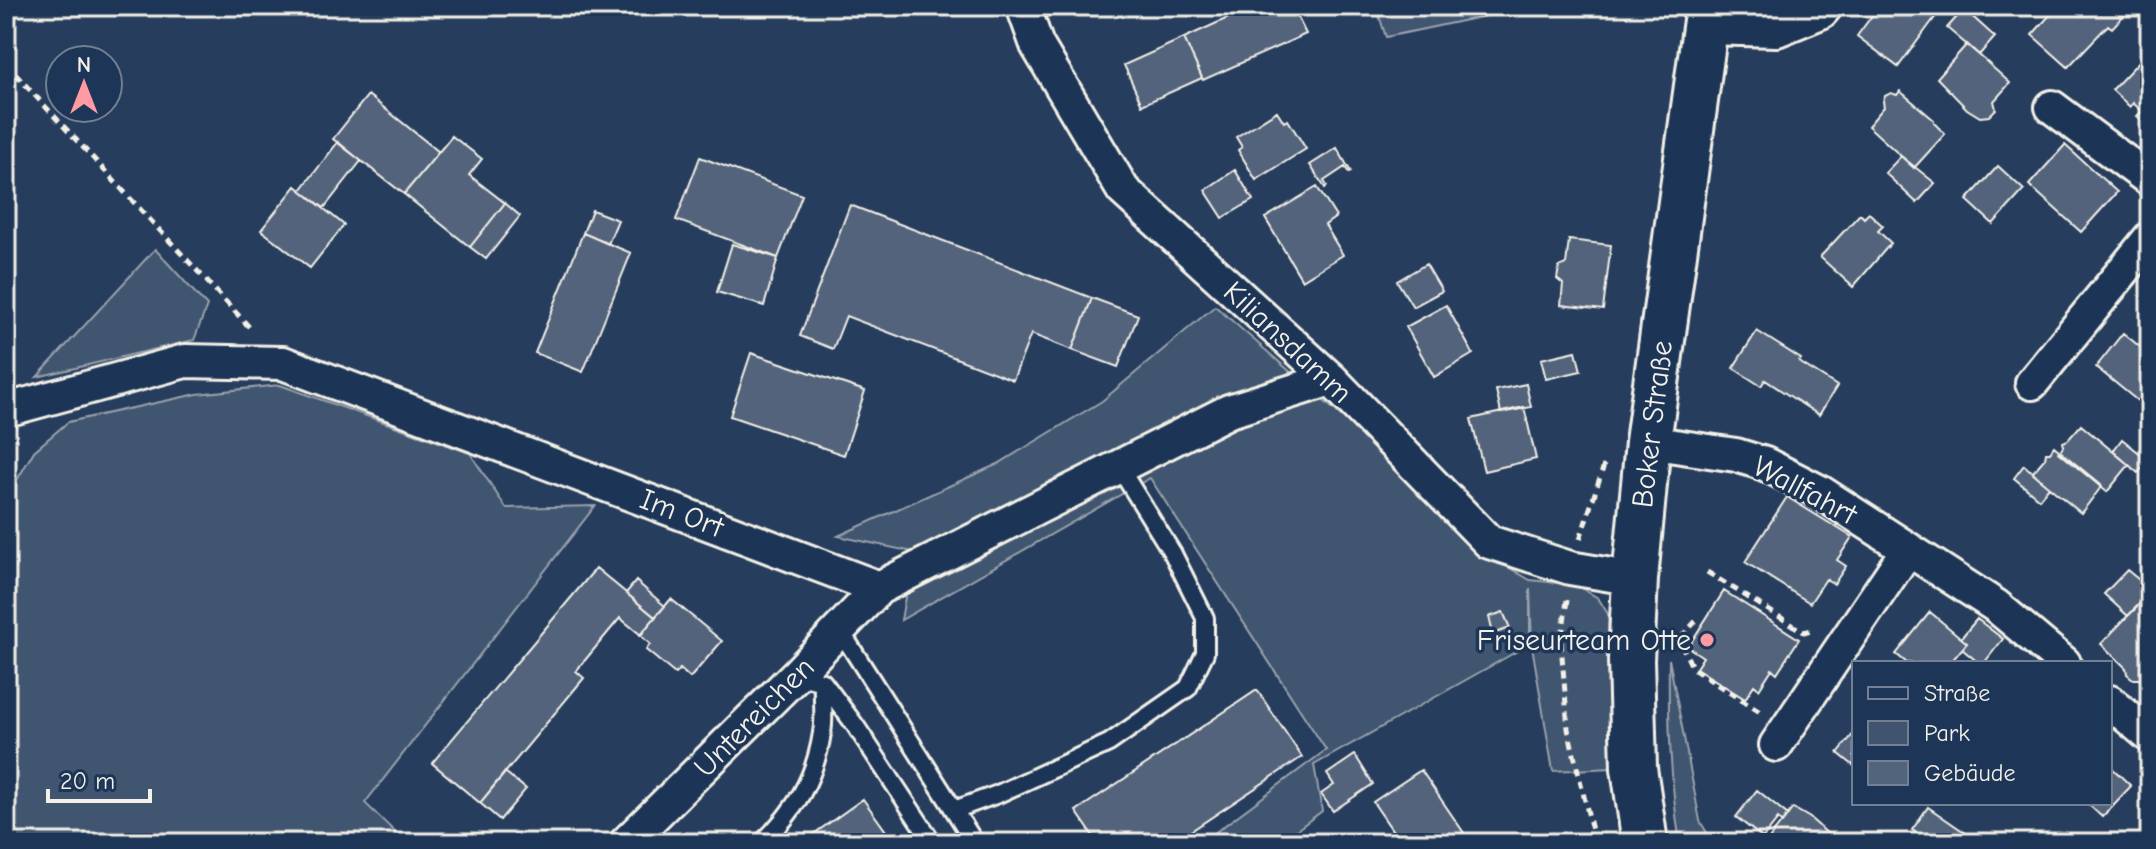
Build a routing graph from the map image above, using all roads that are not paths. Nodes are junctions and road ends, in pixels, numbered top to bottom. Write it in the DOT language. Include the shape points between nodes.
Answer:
graph roads {
  1 [pos="1023,6"];
  2 [pos="1826,6"];
  3 [pos="1707,17"];
  4 [pos="2052,107"];
  5 [pos="2150,180"];
  6 [pos="2150,238"];
  7 [pos="1331,379"];
  8 [pos="2032,383"];
  9 [pos="6,410"];
  10 [pos="1648,442"];
  11 [pos="1119,467"];
  12 [pos="1908,549"];
  13 [pos="1635,579"];
  14 [pos="879,588"];
  15 [pos="840,630"];
  16 [pos="2062,661"];
  17 [pos="810,679"];
  18 [pos="2112,704"];
  19 [pos="2150,736"];
  20 [pos="1781,737"];
  21 [pos="954,810"];
  22 [pos="642,836"];
  23 [pos="762,843"];
  24 [pos="933,843"];
  25 [pos="975,843"];
  26 [pos="1645,843"];
  1 -- 7 [label="street, Kiliansdamm" via="1037,45 1123,190"];
  2 -- 3 [label="street" via="1777,30"];
  3 -- 10 [label="main road, Boker Straße"];
  4 -- 5 [label="street"];
  6 -- 8 [label="street"];
  7 -- 11 [label="street" via="1229,411"];
  7 -- 13 [label="street, Kiliansdamm" via="1489,542 1570,568"];
  9 -- 14 [label="street, Im Ort" via="185,361 283,363"];
  10 -- 12 [label="street, Wallfahrt" via="1765,464 1820,492"];
  10 -- 13 [label="main road, Boker Straße"];
  11 -- 14 [label="street"];
  11 -- 21 [label="lane" via="1205,618 1205,653 1188,688 1109,743"];
  12 -- 16 [label="street, Wallfahrt" via="1996,606"];
  12 -- 20 [label="street"];
  13 -- 26 [label="main road, Boker Straße" via="1634,768"];
  14 -- 15 [label="street, Untereichen"];
  15 -- 17 [label="street, Untereichen"];
  15 -- 21 [label="lane"];
  17 -- 22 [label="street, Untereichen"];
  17 -- 23 [label="lane" via="823,732 807,786 788,817"];
  17 -- 24 [label="lane" via="855,725"];
  18 -- 19 [label="street"];
  21 -- 25 [label="lane"];
}
